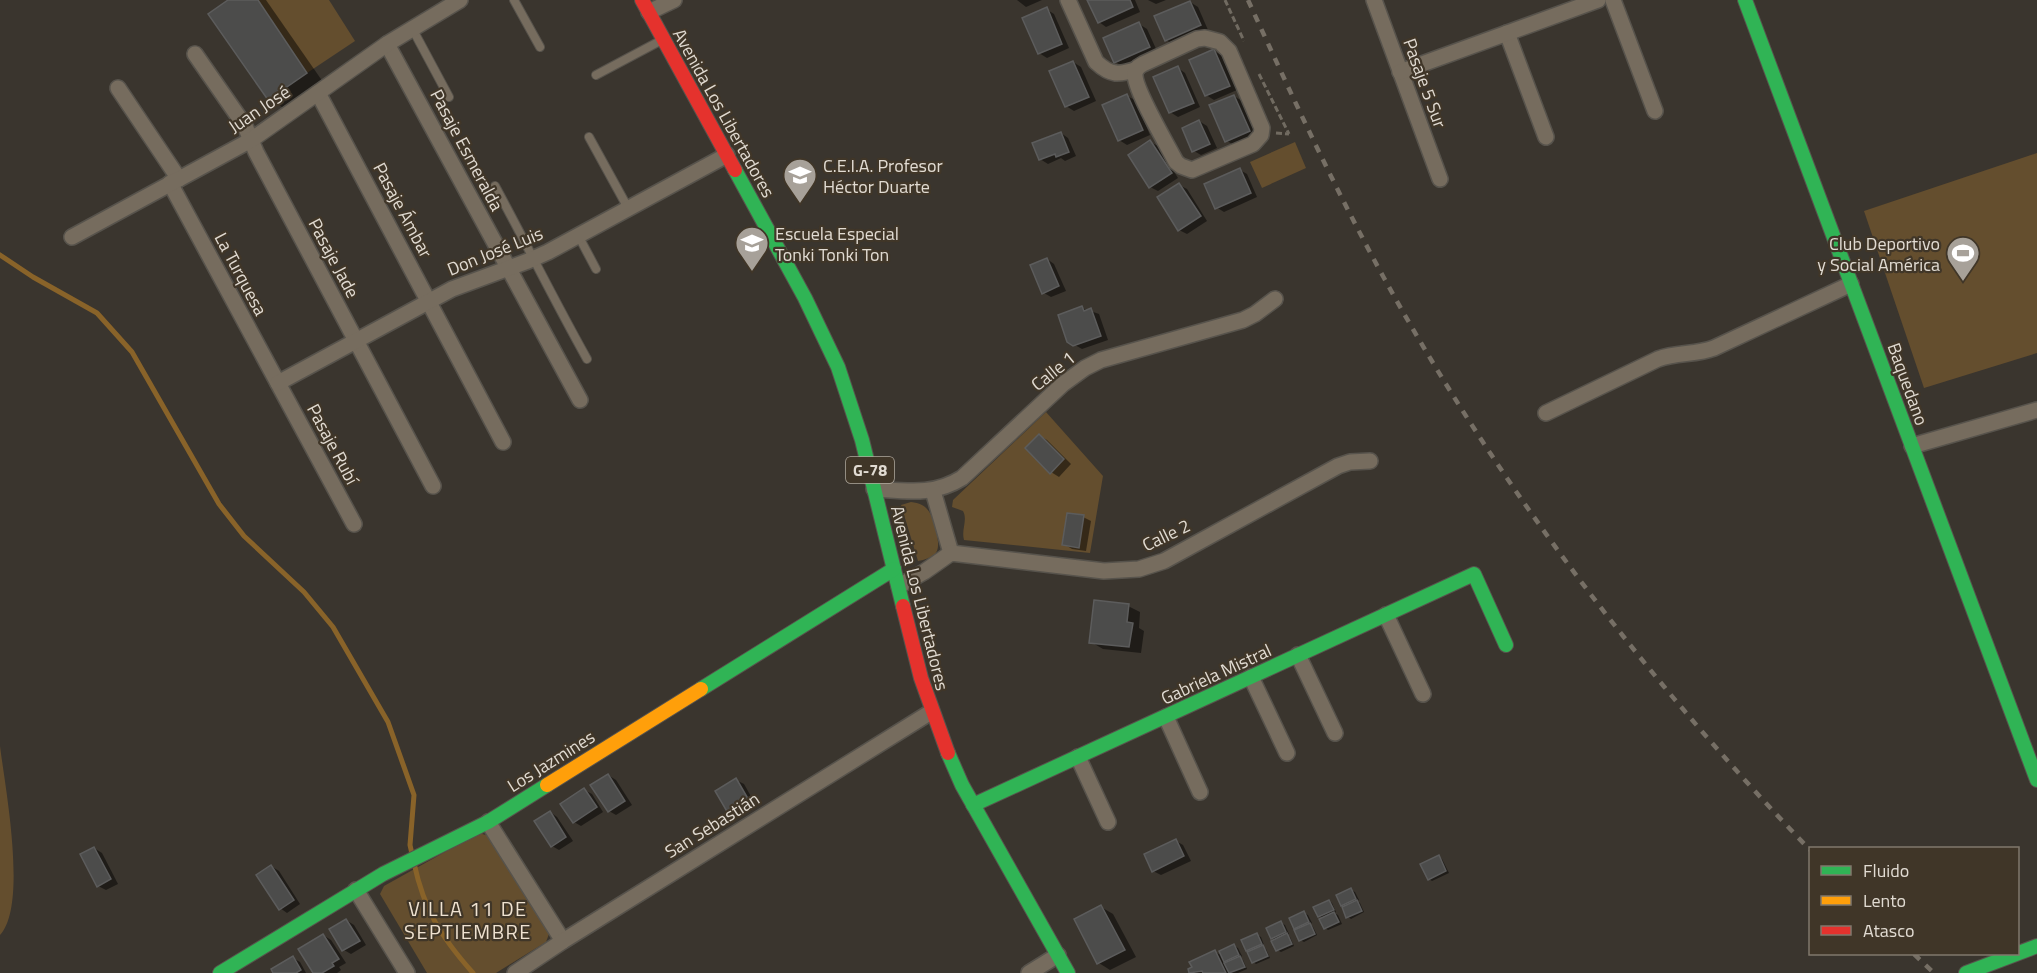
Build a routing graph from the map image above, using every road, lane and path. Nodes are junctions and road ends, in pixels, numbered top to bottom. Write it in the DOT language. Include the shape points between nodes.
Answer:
graph roads {
  1 [pos="460,0"];
  2 [pos="514,0"];
  3 [pos="674,0"];
  4 [pos="1068,0"];
  5 [pos="1225,0"];
  6 [pos="1374,0"];
  7 [pos="1598,0"];
  8 [pos="1613,0"];
  9 [pos="1745,0"];
  10 [pos="645,6"];
  11 [pos="412,28"];
  12 [pos="1507,33"];
  13 [pos="663,39"];
  14 [pos="387,44"];
  15 [pos="1246,46"];
  16 [pos="540,47"];
  17 [pos="195,54"];
  18 [pos="1255,66"];
  19 [pos="1137,69"];
  20 [pos="1400,72"];
  21 [pos="596,75"];
  22 [pos="118,88"];
  23 [pos="318,93"];
  24 [pos="449,97"];
  25 [pos="1655,111"];
  26 [pos="1289,134"];
  27 [pos="589,137"];
  28 [pos="1546,137"];
  29 [pos="251,140"];
  30 [pos="727,155"];
  31 [pos="1440,179"];
  32 [pos="175,181"];
  33 [pos="495,186"];
  34 [pos="628,208"];
  35 [pos="578,235"];
  36 [pos="72,237"];
  37 [pos="534,258"];
  38 [pos="509,269"];
  39 [pos="596,269"];
  40 [pos="1851,284"];
  41 [pos="1275,299"];
  42 [pos="428,301"];
  43 [pos="356,340"];
  44 [pos="587,359"];
  45 [pos="278,383"];
  46 [pos="580,400"];
  47 [pos="2037,410"];
  48 [pos="1546,413"];
  49 [pos="503,442"];
  50 [pos="1912,446"];
  51 [pos="1370,461"];
  52 [pos="433,486"];
  53 [pos="874,489"];
  54 [pos="933,491"];
  55 [pos="354,524"];
  56 [pos="951,553"];
  57 [pos="894,569"];
  58 [pos="898,586"];
  59 [pos="1386,615"];
  60 [pos="1506,645"];
  61 [pos="1298,656"];
  62 [pos="1251,677"];
  63 [pos="1423,694"];
  64 [pos="931,712"];
  65 [pos="1166,717"];
  66 [pos="1335,733"];
  67 [pos="1287,753"];
  68 [pos="1078,757"];
  69 [pos="2037,780"];
  70 [pos="1200,792"];
  71 [pos="973,805"];
  72 [pos="488,822"];
  73 [pos="1108,822"];
  74 [pos="356,890"];
  75 [pos="563,941"];
  76 [pos="2037,946"];
  77 [pos="2019,953"];
  78 [pos="2013,955"];
  79 [pos="1058,956"];
  80 [pos="220,973"];
  81 [pos="407,973"];
  82 [pos="515,973"];
  83 [pos="1029,973"];
  84 [pos="1068,973"];
  85 [pos="1966,973"];
  1 -- 11 [label="street, Juan José"];
  2 -- 16 [label="lane"];
  3 -- 10 [label="street"];
  4 -- 19 [label="street" via="1096,62 1120,74"];
  5 -- 15 [label="path"];
  6 -- 20 [label="street, Pasaje 5 Sur"];
  7 -- 12 [label="street"];
  8 -- 25 [label="street"];
  9 -- 40 [label="street, Baquedano"];
  10 -- 13 [label="street, Avenida Los Libertadores / G-78"];
  11 -- 14 [label="street, Juan José"];
  11 -- 24 [label="lane"];
  12 -- 20 [label="street"];
  12 -- 28 [label="street"];
  13 -- 21 [label="lane"];
  13 -- 30 [label="street, Avenida Los Libertadores / G-78"];
  14 -- 23 [label="street, Juan José"];
  14 -- 38 [label="street, Pasaje Esmeralda"];
  17 -- 29 [label="street, Pasaje Jade"];
  18 -- 26 [label="path"];
  19 -- 19 [label="street" via="1197,39 1220,42 1228,51 1260,121 1258,140 1192,170 1180,166 1140,91 1134,75"];
  20 -- 31 [label="street, Pasaje 5 Sur"];
  22 -- 32 [label="street, La Turquesa"];
  23 -- 29 [label="street, Juan José"];
  23 -- 42 [label="street, Pasaje Ámbar"];
  27 -- 34 [label="lane"];
  29 -- 32 [label="street, Juan José"];
  29 -- 43 [label="street, Pasaje Jade"];
  30 -- 34 [label="street, Don José Luis"];
  30 -- 53 [label="street, Avenida Los Libertadores / G-78" via="831,349 851,403"];
  32 -- 36 [label="street, Juan José"];
  32 -- 45 [label="street, La Turquesa"];
  33 -- 37 [label="lane"];
  34 -- 35 [label="street, Don José Luis"];
  35 -- 37 [label="street, Don José Luis"];
  35 -- 39 [label="lane"];
  37 -- 38 [label="street, Don José Luis"];
  37 -- 44 [label="lane"];
  38 -- 42 [label="street, Don José Luis"];
  38 -- 46 [label="street, Pasaje Esmeralda"];
  40 -- 48 [label="street" via="1714,348 1658,359"];
  40 -- 50 [label="street, Baquedano"];
  41 -- 54 [label="street, Calle 1" via="1243,320 1101,360 1085,368 962,478"];
  42 -- 43 [label="street, Don José Luis"];
  42 -- 49 [label="street, Pasaje Ámbar"];
  43 -- 45 [label="street, Don José Luis"];
  43 -- 52 [label="street, Pasaje Jade"];
  45 -- 55 [label="street, Pasaje Rubí"];
  47 -- 50 [label="street"];
  50 -- 69 [label="street, Baquedano"];
  51 -- 56 [label="street, Calle 2" via="1338,466 1164,561 1139,569 1104,571"];
  53 -- 54 [label="street, Calle 1"];
  53 -- 57 [label="street, Avenida Los Libertadores / G-78"];
  54 -- 56 [label="street"];
  56 -- 58 [label="street"];
  57 -- 58 [label="street, Avenida Los Libertadores / G-78"];
  57 -- 72 [label="street, Los Jazmines"];
  58 -- 64 [label="street, Avenida Los Libertadores / G-78"];
  59 -- 60 [label="street, Gabriela Mistral" via="1474,574"];
  59 -- 61 [label="street, Gabriela Mistral"];
  59 -- 63 [label="street"];
  61 -- 62 [label="street, Gabriela Mistral"];
  61 -- 66 [label="street"];
  62 -- 65 [label="street, Gabriela Mistral"];
  62 -- 67 [label="street"];
  64 -- 71 [label="street, Avenida Los Libertadores / G-78"];
  64 -- 75 [label="street, San Sebastián"];
  65 -- 68 [label="street, Gabriela Mistral"];
  65 -- 70 [label="street"];
  68 -- 71 [label="street, Gabriela Mistral"];
  68 -- 73 [label="street"];
  71 -- 79 [label="street, Avenida Los Libertadores / G-78"];
  72 -- 74 [label="street, Los Jazmines"];
  72 -- 75 [label="street"];
  74 -- 80 [label="street, Los Jazmines"];
  74 -- 81 [label="street"];
  75 -- 82 [label="street, San Sebastián"];
  76 -- 77 [label="street"];
  78 -- 85 [label="street"];
  79 -- 83 [label="street"];
  79 -- 84 [label="street, Avenida Los Libertadores / G-78"];
}
